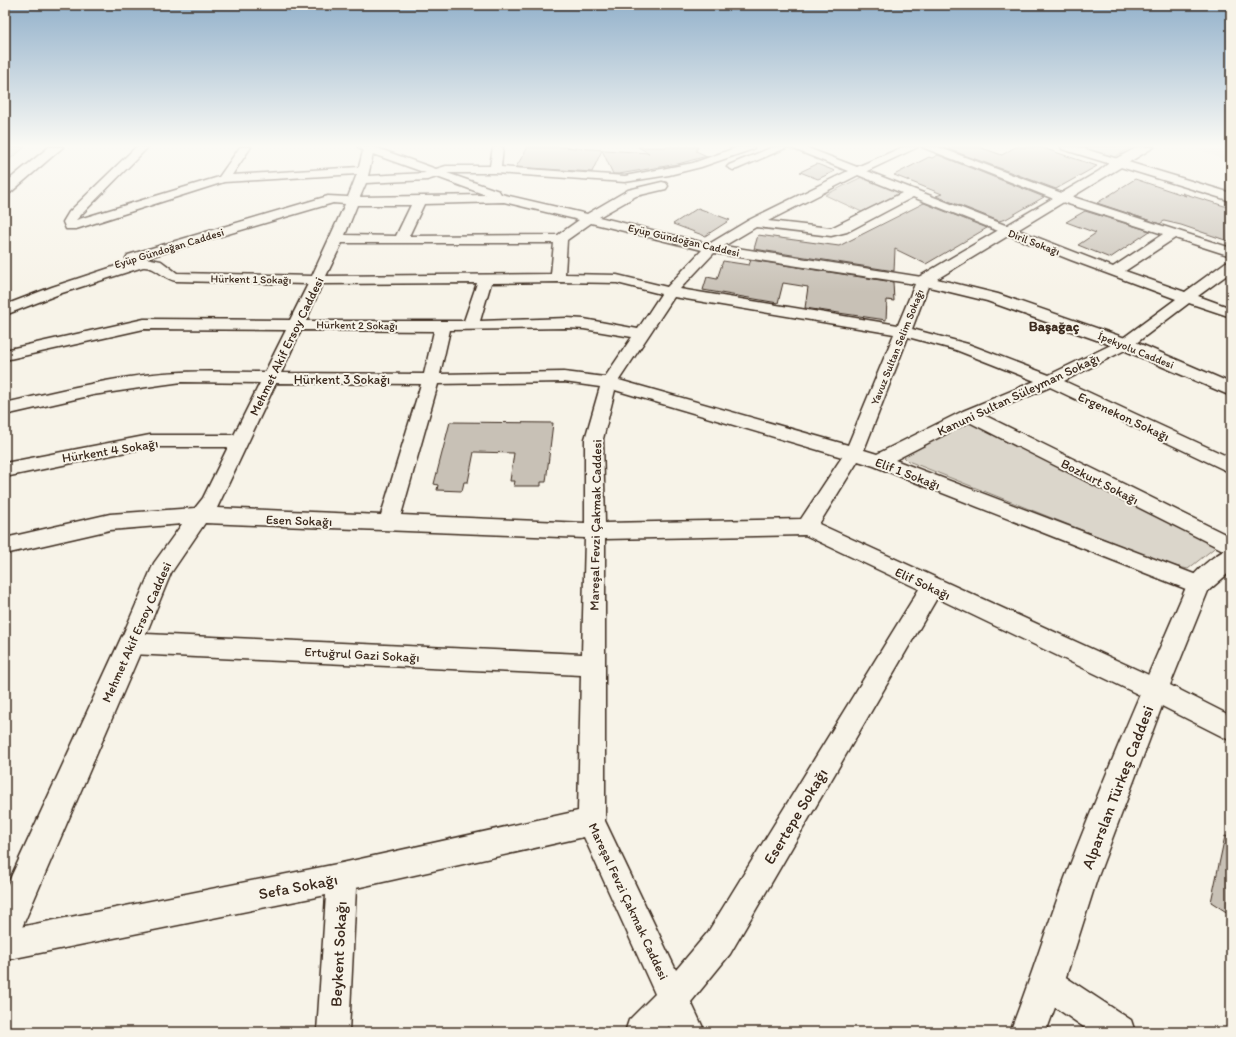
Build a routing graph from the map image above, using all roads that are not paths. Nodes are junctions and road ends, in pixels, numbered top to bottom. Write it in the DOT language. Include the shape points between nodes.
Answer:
graph roads {
  1 [pos="94,195"];
  2 [pos="170,195"];
  3 [pos="356,195"];
  4 [pos="497,195"];
  5 [pos="626,195"];
  6 [pos="808,195"];
  7 [pos="909,195"];
  8 [pos="916,195"];
  9 [pos="1056,195"];
  10 [pos="1067,195"];
  11 [pos="504,198"];
  12 [pos="1063,198"];
  13 [pos="354,201"];
  14 [pos="419,201"];
  15 [pos="589,218"];
  16 [pos="754,223"];
  17 [pos="1007,231"];
  18 [pos="1173,234"];
  19 [pos="337,239"];
  20 [pos="561,239"];
  21 [pos="401,240"];
  22 [pos="711,248"];
  23 [pos="1231,252"];
  24 [pos="1231,265"];
  25 [pos="1114,272"];
  26 [pos="558,278"];
  27 [pos="318,280"];
  28 [pos="485,280"];
  29 [pos="923,281"];
  30 [pos="670,292"];
  31 [pos="12,294"];
  32 [pos="1188,298"];
  33 [pos="5,312"];
  34 [pos="1231,313"];
  35 [pos="296,324"];
  36 [pos="471,324"];
  37 [pos="443,326"];
  38 [pos="903,331"];
  39 [pos="640,334"];
  40 [pos="1125,344"];
  41 [pos="5,355"];
  42 [pos="270,378"];
  43 [pos="431,379"];
  44 [pos="1050,381"];
  45 [pos="608,383"];
  46 [pos="1231,390"];
  47 [pos="5,409"];
  48 [pos="969,415"];
  49 [pos="240,441"];
  50 [pos="854,452"];
  51 [pos="880,461"];
  52 [pos="1231,466"];
  53 [pos="5,470"];
  54 [pos="200,516"];
  55 [pos="389,523"];
  56 [pos="807,527"];
  57 [pos="595,531"];
  58 [pos="5,546"];
  59 [pos="1231,546"];
  60 [pos="1231,557"];
  61 [pos="1199,585"];
  62 [pos="932,587"];
  63 [pos="131,644"];
  64 [pos="593,665"];
  65 [pos="1155,690"];
  66 [pos="1231,729"];
  67 [pos="591,822"];
  68 [pos="342,877"];
  69 [pos="5,927"];
  70 [pos="5,945"];
  71 [pos="1047,983"];
  72 [pos="674,998"];
  73 [pos="333,1032"];
  74 [pos="641,1032"];
  75 [pos="689,1032"];
  76 [pos="1028,1032"];
  77 [pos="1119,1032"];
  1 -- 2 [label="street" via="73,216 69,222 71,226"];
  3 -- 13 [label="street, Mehmet Akif Ersoy Caddesi"];
  4 -- 11 [label="street"];
  5 -- 15 [label="street"];
  6 -- 16 [label="street, Mareşal Fevzi Çakmak Caddesi"];
  7 -- 16 [label="street" via="831,232"];
  8 -- 17 [label="street, Diril Sokağı"];
  9 -- 12 [label="street"];
  10 -- 12 [label="main road, Yavuz Sultan Selim Sokağı"];
  11 -- 14 [label="street, Eyüp Gündoğan Caddesi"];
  11 -- 15 [label="street, Eyüp Gündoğan Caddesi"];
  12 -- 17 [label="main road, Yavuz Sultan Selim Sokağı"];
  12 -- 18 [label="street"];
  13 -- 14 [label="street, Eyüp Gündoğan Caddesi"];
  13 -- 19 [label="street, Mehmet Akif Ersoy Caddesi"];
  13 -- 31 [label="street, Eyüp Gündoğan Caddesi" via="332,199"];
  14 -- 21 [label="street"];
  15 -- 20 [label="street"];
  15 -- 22 [label="street, Eyüp Gündoğan Caddesi"];
  16 -- 22 [label="street, Mareşal Fevzi Çakmak Caddesi"];
  17 -- 25 [label="street, Diril Sokağı"];
  17 -- 29 [label="main road, Yavuz Sultan Selim Sokağı"];
  18 -- 23 [label="street"];
  18 -- 25 [label="street"];
  19 -- 21 [label="street"];
  19 -- 27 [label="street, Mehmet Akif Ersoy Caddesi"];
  20 -- 21 [label="street"];
  20 -- 26 [label="street"];
  22 -- 29 [label="street, Eyüp Gündoğan Caddesi"];
  22 -- 30 [label="street, Mareşal Fevzi Çakmak Caddesi"];
  24 -- 32 [label="street, Kanuni Sultan Süleyman Sokağı"];
  25 -- 32 [label="street, Diril Sokağı"];
  26 -- 28 [label="street, Hürkent 1 Sokağı"];
  26 -- 30 [label="street, Hürkent 1 Sokağı" via="617,279"];
  27 -- 28 [label="street, Hürkent 1 Sokağı"];
  27 -- 33 [label="street, Hürkent 1 Sokağı" via="176,277 166,274 158,265 148,263 45,292"];
  27 -- 35 [label="street, Mehmet Akif Ersoy Caddesi"];
  28 -- 36 [label="street"];
  29 -- 38 [label="street, Yavuz Sultan Selim Sokağı"];
  29 -- 40 [label="main road, İpekyolu Caddesi" via="992,297"];
  30 -- 38 [label="street, Ergenekon Sokağı"];
  30 -- 39 [label="street, Mareşal Fevzi Çakmak Caddesi"];
  32 -- 34 [label="street, Diril Sokağı"];
  32 -- 40 [label="street, Kanuni Sultan Süleyman Sokağı"];
  35 -- 37 [label="street, Hürkent 2 Sokağı"];
  35 -- 41 [label="street, Hürkent 2 Sokağı" via="144,324"];
  35 -- 42 [label="street, Mehmet Akif Ersoy Caddesi"];
  36 -- 37 [label="street, Hürkent 2 Sokağı"];
  36 -- 39 [label="street, Hürkent 2 Sokağı" via="584,324"];
  37 -- 43 [label="street"];
  38 -- 44 [label="street, Ergenekon Sokağı" via="962,347"];
  38 -- 50 [label="street, Yavuz Sultan Selim Sokağı"];
  39 -- 45 [label="street, Mareşal Fevzi Çakmak Caddesi"];
  40 -- 44 [label="street, Kanuni Sultan Süleyman Sokağı"];
  40 -- 46 [label="main road, İpekyolu Caddesi"];
  42 -- 43 [label="street, Hürkent 3 Sokağı"];
  42 -- 47 [label="street, Hürkent 3 Sokağı" via="148,380 88,390"];
  42 -- 49 [label="street, Mehmet Akif Ersoy Caddesi"];
  43 -- 45 [label="street, Hürkent 3 Sokağı" via="564,377"];
  43 -- 55 [label="street"];
  44 -- 48 [label="street, Kanuni Sultan Süleyman Sokağı"];
  44 -- 52 [label="street, Ergenekon Sokağı"];
  45 -- 50 [label="street, Elif 1 Sokağı"];
  45 -- 57 [label="street, Mareşal Fevzi Çakmak Caddesi" via="594,439"];
  48 -- 51 [label="street, Kanuni Sultan Süleyman Sokağı" via="891,453"];
  48 -- 59 [label="street, Bozkurt Sokağı"];
  49 -- 53 [label="street, Hürkent 4 Sokağı" via="150,441"];
  49 -- 54 [label="street, Mehmet Akif Ersoy Caddesi" via="211,502"];
  50 -- 51 [label="street, Elif 1 Sokağı"];
  50 -- 56 [label="street, Yavuz Sultan Selim Sokağı"];
  51 -- 61 [label="street, Elif 1 Sokağı"];
  54 -- 55 [label="street, Esen Sokağı"];
  54 -- 58 [label="street, Esen Sokağı" via="110,522"];
  54 -- 63 [label="street, Mehmet Akif Ersoy Caddesi" via="162,568"];
  55 -- 57 [label="street, Esen Sokağı"];
  56 -- 57 [label="street, Elif Sokağı"];
  56 -- 62 [label="street, Elif Sokağı"];
  57 -- 64 [label="street, Mareşal Fevzi Çakmak Caddesi"];
  60 -- 61 [label="main road, Alparslan Türkeş Caddesi"];
  61 -- 65 [label="main road, Alparslan Türkeş Caddesi"];
  62 -- 65 [label="street, Elif Sokağı"];
  62 -- 72 [label="street, Esertepe Sokağı" via="719,943"];
  63 -- 64 [label="street, Ertuğrul Gazi Sokağı"];
  63 -- 69 [label="main road, Mehmet Akif Ersoy Caddesi"];
  64 -- 67 [label="street, Mareşal Fevzi Çakmak Caddesi"];
  65 -- 66 [label="street, Elif Sokağı"];
  65 -- 71 [label="main road, Alparslan Türkeş Caddesi" via="1081,879"];
  67 -- 68 [label="street, Sefa Sokağı"];
  67 -- 72 [label="street, Mareşal Fevzi Çakmak Caddesi"];
  68 -- 70 [label="street, Sefa Sokağı"];
  68 -- 73 [label="street, Beykent Sokağı"];
  71 -- 76 [label="main road, Alparslan Türkeş Caddesi"];
  71 -- 77 [label="street"];
  72 -- 74 [label="street, Esertepe Sokağı"];
  72 -- 75 [label="street, Mareşal Fevzi Çakmak Caddesi"];
}
